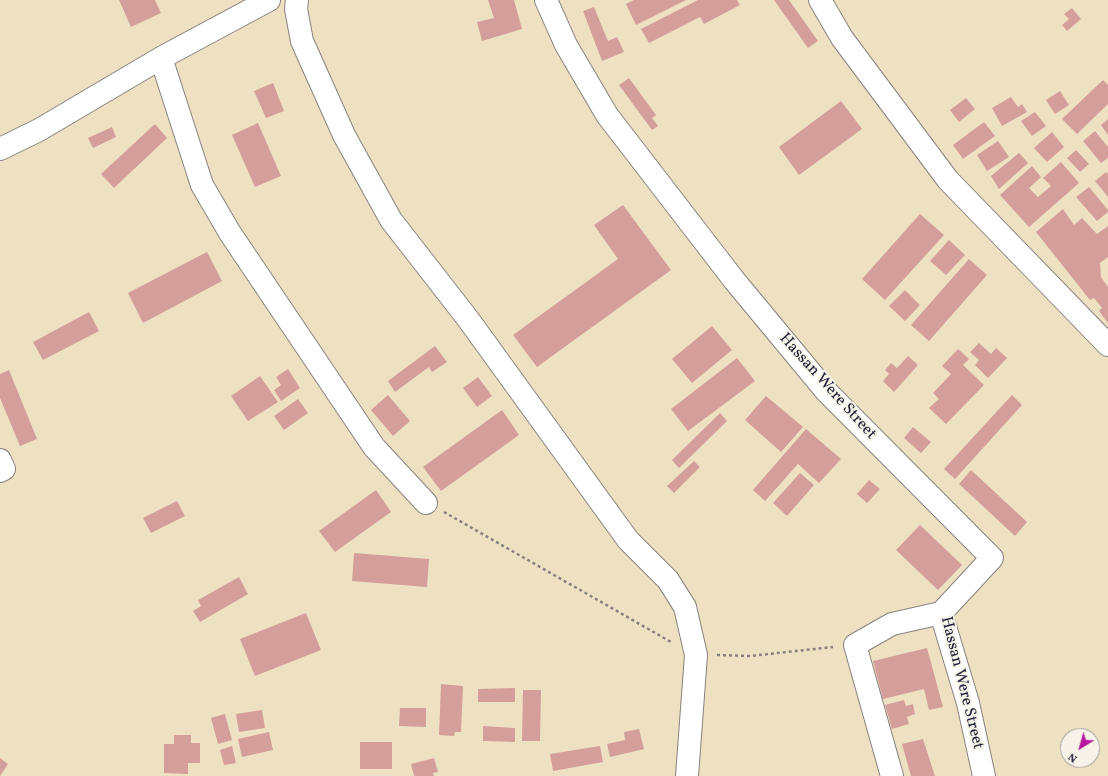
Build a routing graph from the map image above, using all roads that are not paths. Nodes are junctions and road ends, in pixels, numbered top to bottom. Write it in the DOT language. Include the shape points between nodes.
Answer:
graph roads {
  1 [pos="269,0"];
  2 [pos="297,0"];
  3 [pos="546,0"];
  4 [pos="820,0"];
  5 [pos="161,58"];
  6 [pos="0,149"];
  7 [pos="1108,345"];
  8 [pos="0,460"];
  9 [pos="0,471"];
  10 [pos="426,503"];
  11 [pos="941,613"];
  12 [pos="687,776"];
  13 [pos="892,776"];
  14 [pos="984,776"];
  1 -- 5 [label="street"];
  2 -- 12 [label="street" via="296,9 302,41 344,135 391,220 468,319 628,540 668,580 685,606 696,655"];
  3 -- 11 [label="street, Hassan Were Street" via="566,45 607,115 734,280 826,391 992,558"];
  4 -- 7 [label="street" via="842,38 948,180"];
  5 -- 6 [label="street" via="39,130"];
  5 -- 10 [label="street" via="202,185 230,233 374,448"];
  8 -- 9 [label="street" via="4,469"];
  11 -- 13 [label="street" via="892,624 855,645"];
  11 -- 14 [label="street, Hassan Were Street" via="968,703"];
}
